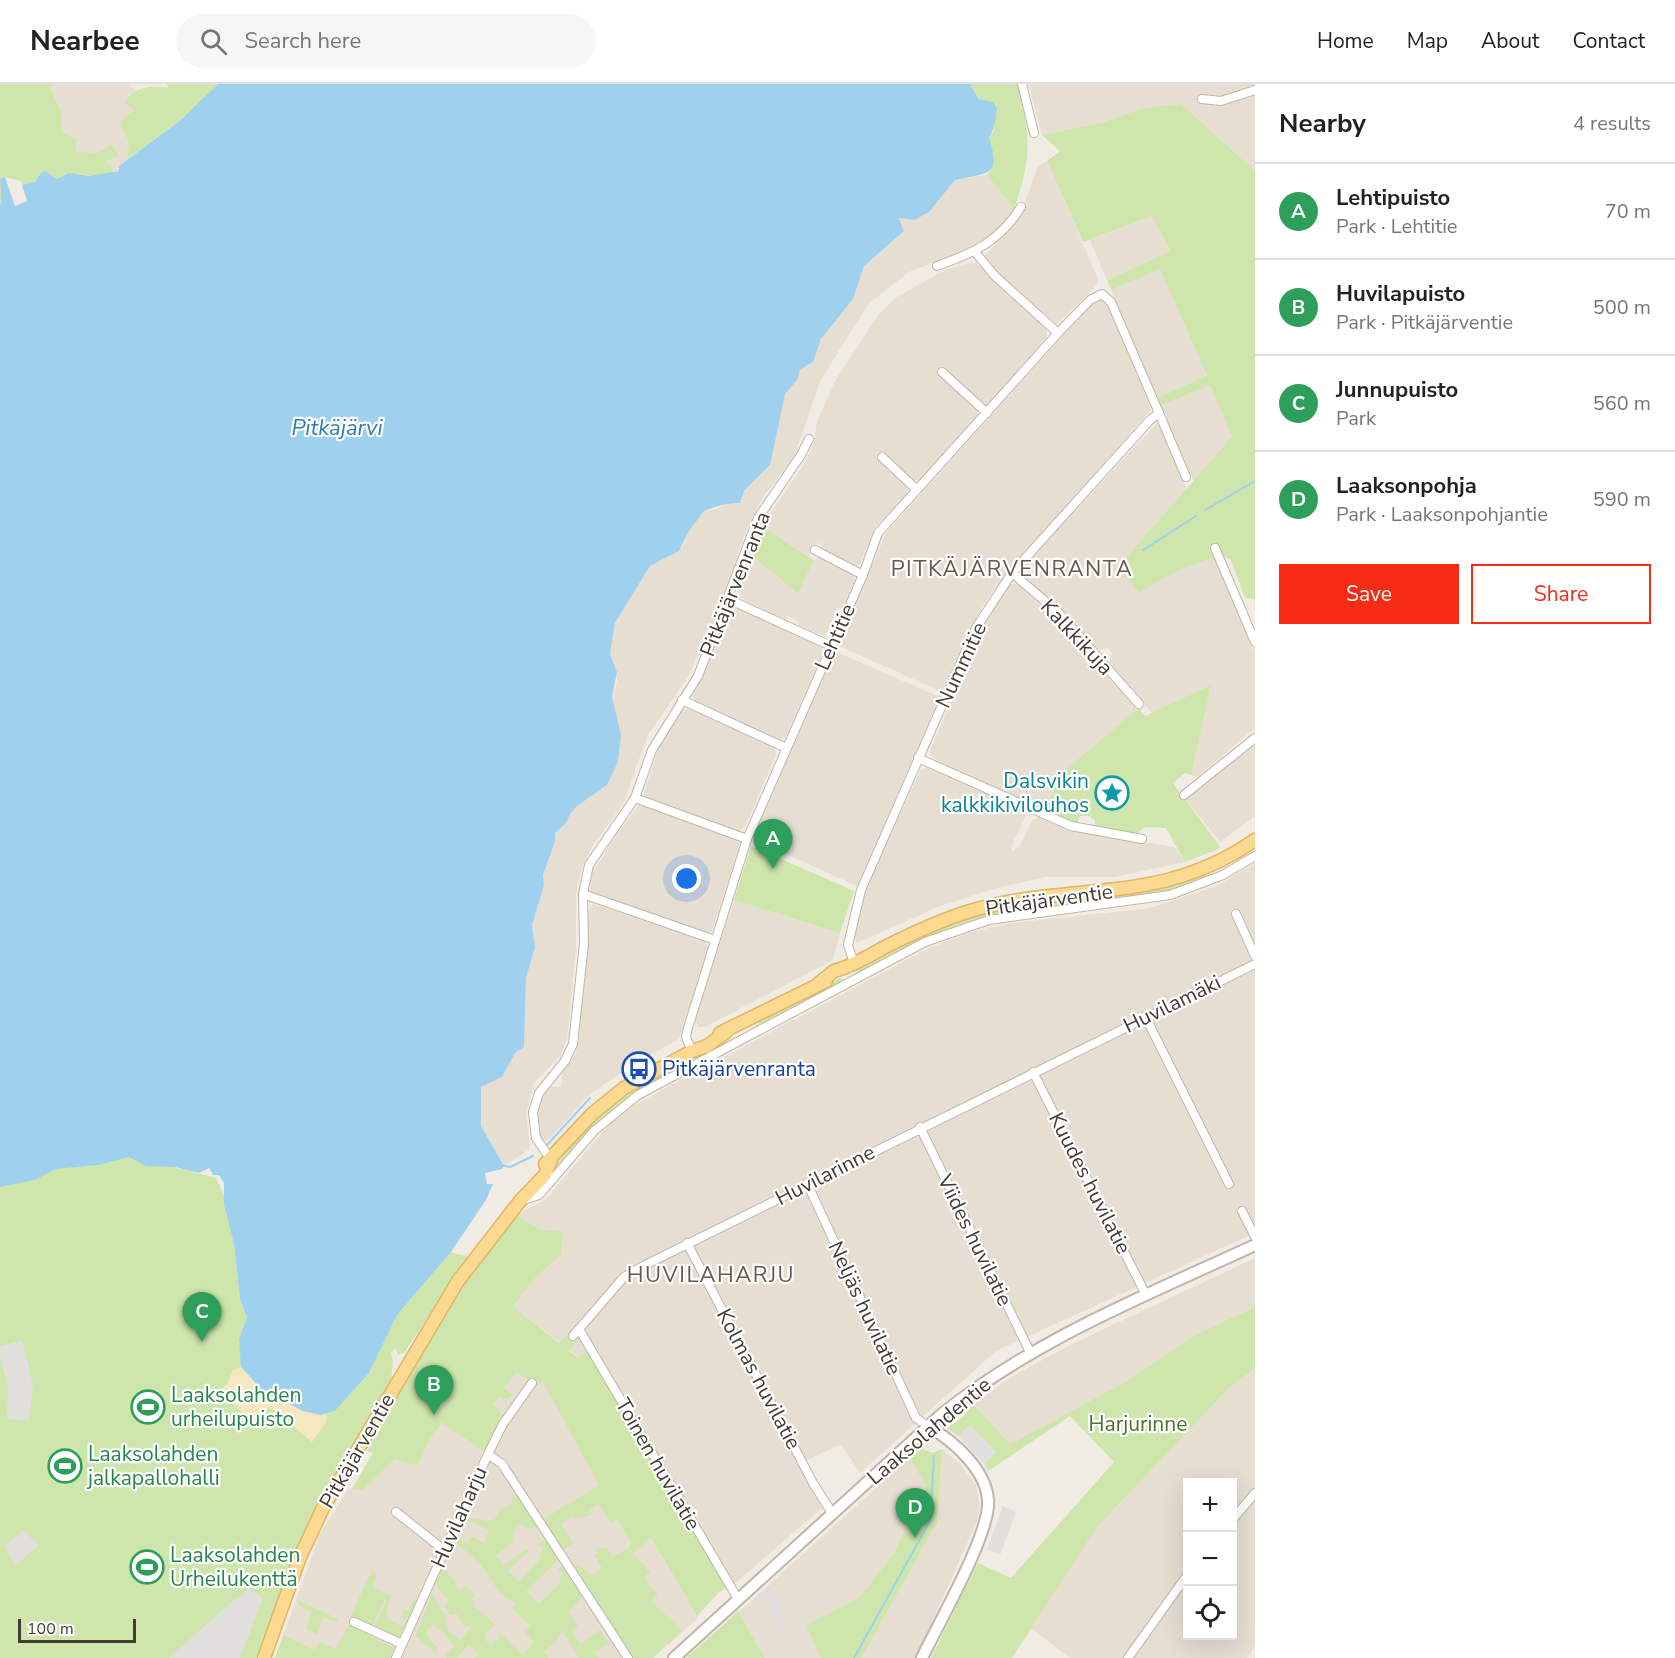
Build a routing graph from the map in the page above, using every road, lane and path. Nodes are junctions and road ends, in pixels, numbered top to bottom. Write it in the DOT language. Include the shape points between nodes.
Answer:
graph roads {
  1 [pos="1022,84"];
  2 [pos="1255,90"];
  3 [pos="1202,99"];
  4 [pos="1034,133"];
  5 [pos="1021,207"];
  6 [pos="975,252"];
  7 [pos="937,266"];
  8 [pos="1058,333"];
  9 [pos="942,372"];
  10 [pos="987,413"];
  11 [pos="1160,413"];
  12 [pos="809,439"];
  13 [pos="882,457"];
  14 [pos="1186,477"];
  15 [pos="916,489"];
  16 [pos="1215,548"];
  17 [pos="814,550"];
  18 [pos="1012,573"];
  19 [pos="863,575"];
  20 [pos="728,599"];
  21 [pos="1255,642"];
  22 [pos="831,646"];
  23 [pos="682,700"];
  24 [pos="1139,704"];
  25 [pos="1255,738"];
  26 [pos="786,748"];
  27 [pos="918,758"];
  28 [pos="1184,795"];
  29 [pos="635,798"];
  30 [pos="747,839"];
  31 [pos="1142,839"];
  32 [pos="1255,840"];
  33 [pos="1255,856"];
  34 [pos="583,894"];
  35 [pos="1236,914"];
  36 [pos="715,940"];
  37 [pos="1255,956"];
  38 [pos="1255,964"];
  39 [pos="850,966"];
  40 [pos="852,980"];
  41 [pos="1145,1016"];
  42 [pos="1089,1044"];
  43 [pos="692,1051"];
  44 [pos="1033,1072"];
  45 [pos="920,1127"];
  46 [pos="551,1160"];
  47 [pos="807,1183"];
  48 [pos="1229,1184"];
  49 [pos="520,1201"];
  50 [pos="1242,1212"];
  51 [pos="1255,1237"];
  52 [pos="687,1243"];
  53 [pos="1255,1245"];
  54 [pos="1146,1295"];
  55 [pos="576,1332"];
  56 [pos="1030,1352"];
  57 [pos="532,1383"];
  58 [pos="929,1427"];
  59 [pos="488,1454"];
  60 [pos="1255,1493"];
  61 [pos="396,1512"];
  62 [pos="832,1513"];
  63 [pos="1237,1515"];
  64 [pos="444,1550"];
  65 [pos="1183,1581"];
  66 [pos="738,1599"];
  67 [pos="354,1622"];
  68 [pos="402,1644"];
  69 [pos="264,1657"];
  70 [pos="396,1658"];
  71 [pos="628,1658"];
  72 [pos="674,1658"];
  73 [pos="922,1658"];
  74 [pos="1128,1658"];
  1 -- 4 [label="street"];
  2 -- 3 [label="street" via="1221,101"];
  5 -- 6 [label="street" via="1000,234"];
  6 -- 7 [label="street"];
  6 -- 8 [label="street" via="982,264"];
  8 -- 10 [label="street, Lehtitie"];
  8 -- 11 [label="street, Lehtitie" via="1090,300 1102,294 1111,302"];
  9 -- 10 [label="street"];
  10 -- 15 [label="street, Lehtitie"];
  11 -- 14 [label="street"];
  11 -- 18 [label="street, Nummitie"];
  12 -- 20 [label="street, Pitkäjärvenranta" via="758,518"];
  13 -- 15 [label="street"];
  15 -- 19 [label="street, Lehtitie" via="881,526"];
  16 -- 21 [label="street"];
  17 -- 19 [label="street"];
  18 -- 24 [label="street, Kalkkikuja" via="1058,612"];
  18 -- 27 [label="street, Nummitie" via="976,628"];
  19 -- 22 [label="street, Lehtitie"];
  20 -- 22 [label="street"];
  20 -- 23 [label="street, Pitkäjärvenranta" via="698,676"];
  22 -- 26 [label="street, Lehtitie"];
  23 -- 26 [label="street"];
  23 -- 29 [label="street, Pitkäjärvenranta" via="652,750"];
  25 -- 28 [label="street"];
  26 -- 30 [label="street, Lehtitie"];
  27 -- 31 [label="street" via="1071,826"];
  27 -- 39 [label="street, Nummitie" via="861,890 848,945"];
  29 -- 30 [label="street"];
  29 -- 34 [label="street, Pitkäjärvenranta" via="595,853 585,876"];
  30 -- 36 [label="street, Lehtitie"];
  32 -- 39 [label="main road, Pitkäjärventie" via="1205,869 1171,881 1017,901 967,912 914,933"];
  33 -- 40 [label="street, Pitkäjärventie" via="1223,875 1170,895 1020,914 967,927 925,942"];
  34 -- 36 [label="street"];
  34 -- 46 [label="street, Pitkäjärvenranta" via="584,944 573,1044 565,1061 538,1092 534,1105 536,1138"];
  35 -- 37 [label="street"];
  36 -- 43 [label="street, Lehtitie" via="686,1036"];
  38 -- 41 [label="street, Huvilamäki"];
  39 -- 40 [label="street"];
  39 -- 43 [label="main road, Pitkäjärventie" via="826,975 819,983"];
  40 -- 49 [label="street, Pitkäjärventie" via="638,1095 594,1131 539,1195"];
  41 -- 42 [label="street, Huvilamäki"];
  41 -- 48 [label="street"];
  42 -- 44 [label="street, Huvilarinne"];
  43 -- 46 [label="main road, Pitkäjärventie" via="612,1097"];
  44 -- 45 [label="street, Huvilarinne"];
  44 -- 54 [label="street, Kuudes huvilatie"];
  45 -- 47 [label="street, Huvilarinne"];
  45 -- 56 [label="street, Viides huvilatie"];
  46 -- 49 [label="main road, Pitkäjärventie"];
  47 -- 52 [label="street, Huvilarinne"];
  47 -- 58 [label="street, Neljäs huvilatie" via="916,1418"];
  49 -- 69 [label="main road, Pitkäjärventie" via="458,1281 323,1508 300,1557"];
  50 -- 51 [label="street"];
  52 -- 55 [label="street, Huvilarinne" via="624,1277"];
  52 -- 62 [label="street, Kolmas huvilatie"];
  53 -- 54 [label="street, Laaksolahdentie"];
  54 -- 56 [label="street, Laaksolahdentie"];
  55 -- 66 [label="street, Toinen huvilatie"];
  56 -- 58 [label="street, Laaksolahdentie" via="972,1389"];
  57 -- 59 [label="street, Huvilaharju" via="517,1401"];
  58 -- 62 [label="street, Laaksolahdentie"];
  58 -- 73 [label="street" via="980,1474 988,1509 971,1560"];
  59 -- 64 [label="street, Huvilaharju"];
  59 -- 71 [label="street" via="502,1464"];
  60 -- 63 [label="street"];
  61 -- 64 [label="street"];
  62 -- 66 [label="street, Laaksolahdentie"];
  64 -- 68 [label="street, Huvilaharju"];
  65 -- 74 [label="street"];
  66 -- 72 [label="street, Laaksolahdentie"];
  67 -- 68 [label="street"];
  68 -- 70 [label="street, Huvilaharju"];
}
